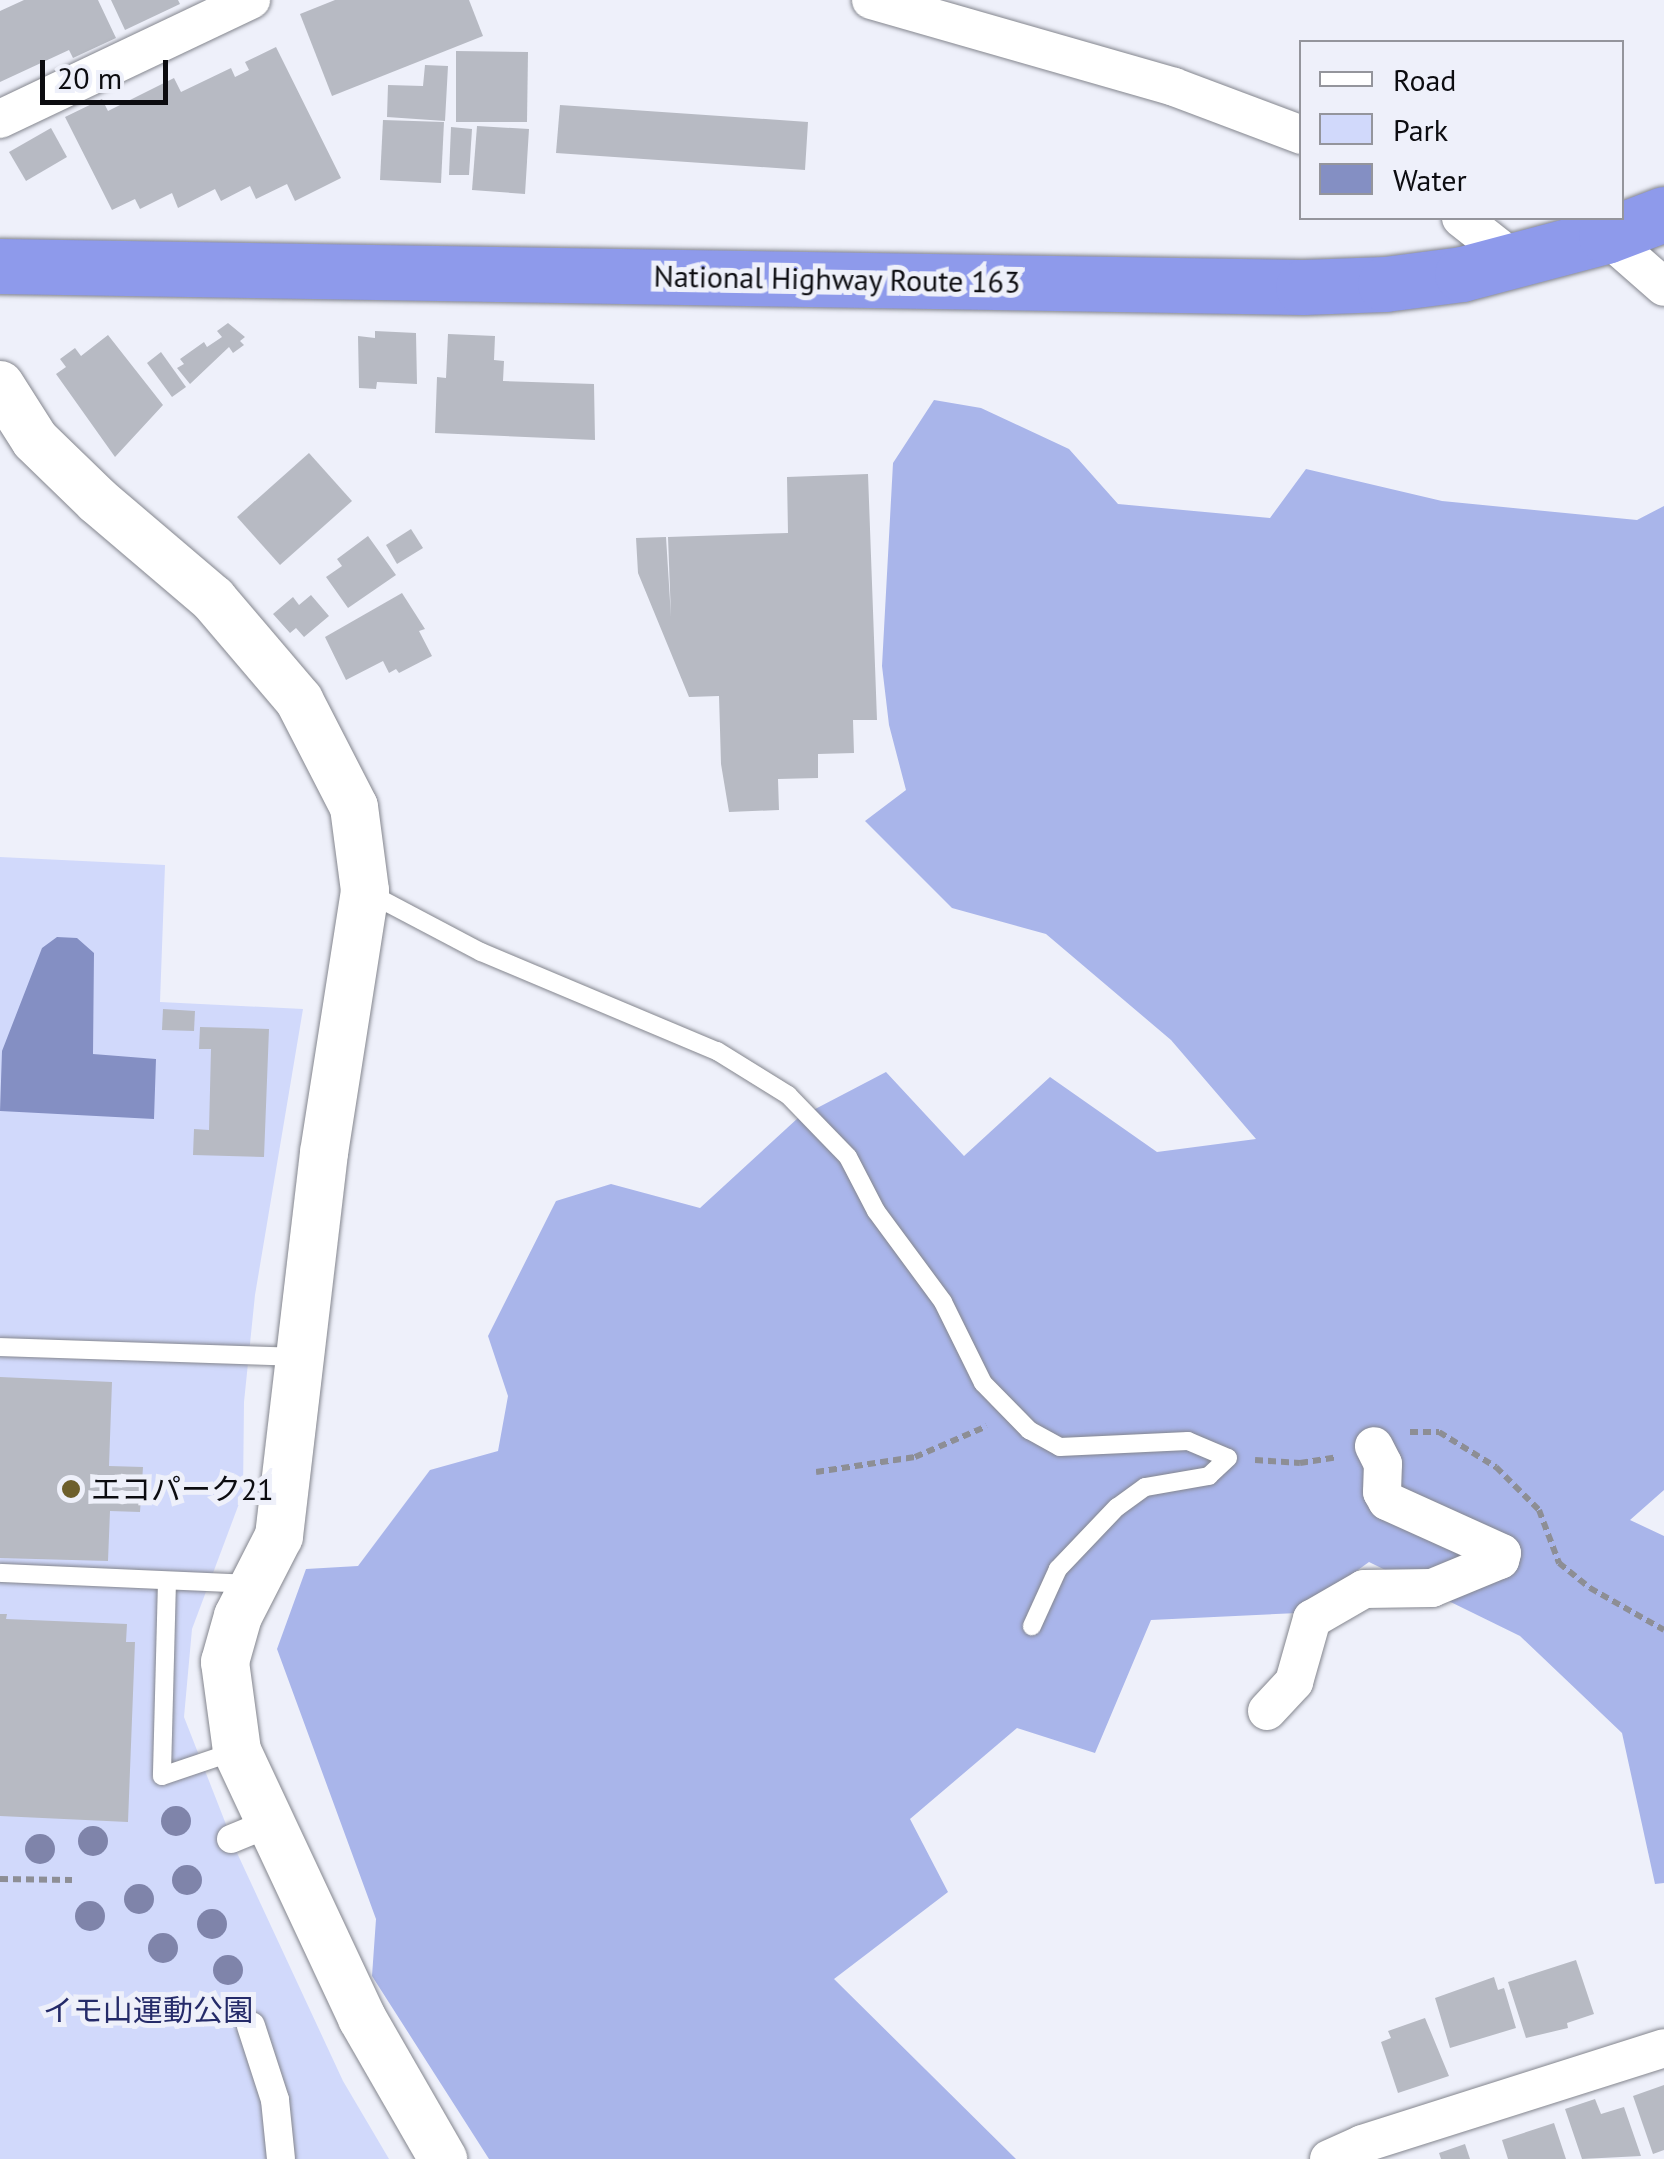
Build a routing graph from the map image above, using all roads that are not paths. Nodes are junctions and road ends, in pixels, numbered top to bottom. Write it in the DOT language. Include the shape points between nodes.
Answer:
graph roads {
  1 [pos="251,0"];
  2 [pos="871,0"];
  3 [pos="0,119"];
  4 [pos="1299,134"];
  5 [pos="1664,214"];
  6 [pos="1464,220"];
  7 [pos="1606,236"];
  8 [pos="1517,262"];
  9 [pos="0,266"];
  10 [pos="1664,287"];
  11 [pos="0,385"];
  12 [pos="365,891"];
  13 [pos="0,1347"];
  14 [pos="303,1358"];
  15 [pos="1374,1446"];
  16 [pos="0,1574"];
  17 [pos="167,1580"];
  18 [pos="254,1584"];
  19 [pos="1032,1626"];
  20 [pos="1267,1711"];
  21 [pos="237,1751"];
  22 [pos="251,2026"];
  23 [pos="1664,2048"];
  24 [pos="281,2159"];
  25 [pos="443,2159"];
  26 [pos="1329,2159"];
  1 -- 3 [label="street"];
  2 -- 4 [label="street" via="1174,87"];
  5 -- 7 [label="highway, National Highway Route 163"];
  6 -- 8 [label="street"];
  7 -- 8 [label="highway, National Highway Route 163"];
  7 -- 10 [label="street"];
  8 -- 9 [label="highway, National Highway Route 163" via="1385,284 1303,287"];
  11 -- 12 [label="street" via="35,440 213,600 299,700 354,807"];
  12 -- 14 [label="street" via="324,1153"];
  12 -- 19 [label="lane" via="481,952 717,1051 788,1095 848,1157 876,1210 943,1302 983,1382 1029,1430 1060,1447 1188,1442 1228,1458 1209,1476 1145,1487 1116,1507 1058,1569"];
  13 -- 14 [label="lane"];
  14 -- 18 [label="street" via="279,1536"];
  15 -- 20 [label="street" via="1387,1502 1502,1553 1500,1560 1432,1588 1364,1589 1312,1619 1294,1682"];
  16 -- 17 [label="lane"];
  17 -- 18 [label="lane"];
  17 -- 21 [label="lane" via="162,1776"];
  18 -- 21 [label="street" via="224,1662"];
  21 -- 25 [label="street" via="251,1831"];
  22 -- 24 [label="street" via="275,2100"];
  23 -- 26 [label="street"];
}
